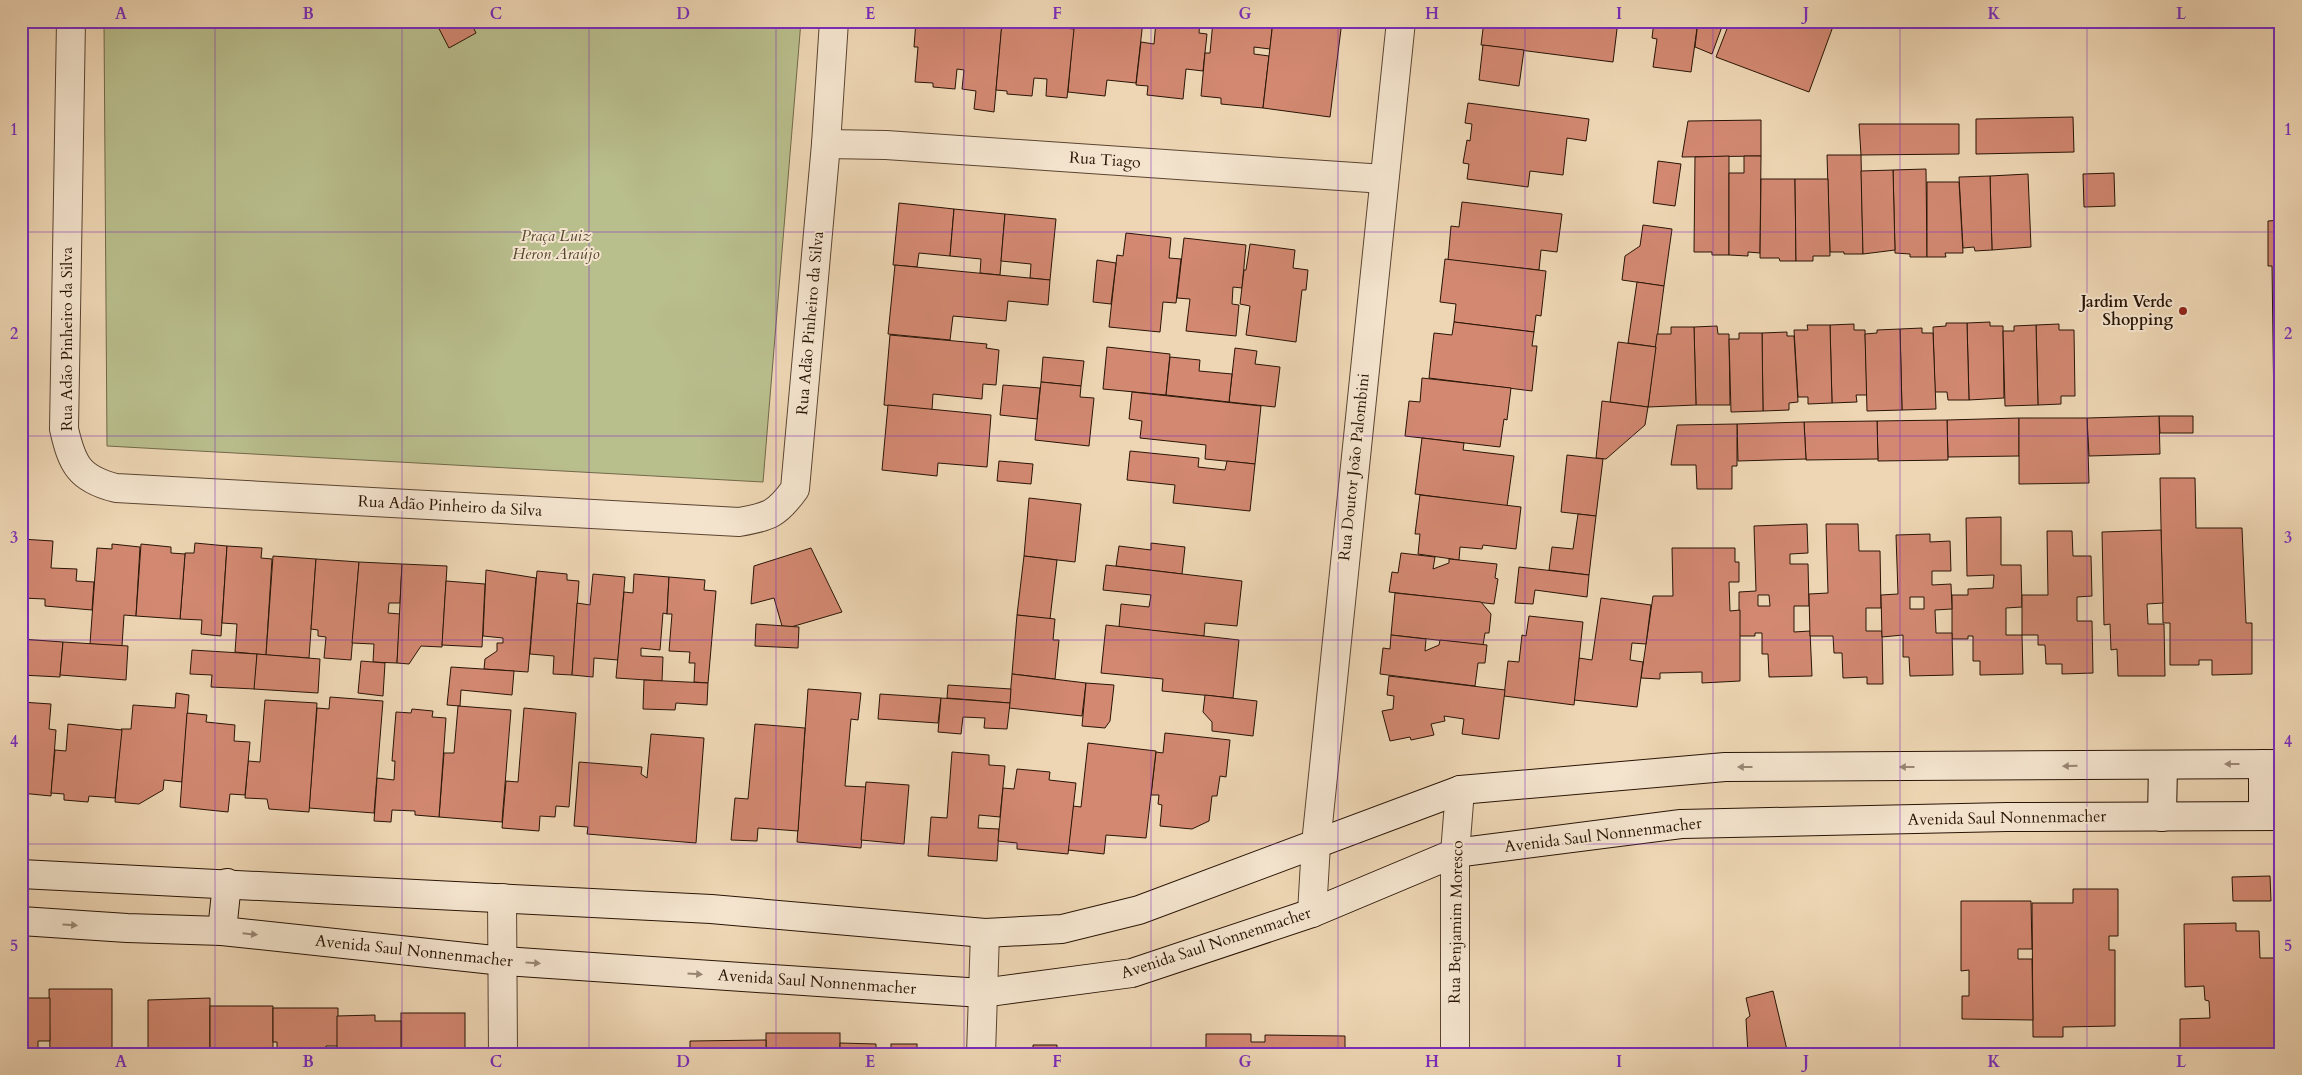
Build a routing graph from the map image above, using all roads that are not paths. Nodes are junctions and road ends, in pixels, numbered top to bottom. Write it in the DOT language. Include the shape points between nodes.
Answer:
graph roads {
  1 [pos="72,21"];
  2 [pos="834,21"];
  3 [pos="1401,21"];
  4 [pos="826,144"];
  5 [pos="1384,179"];
  6 [pos="2272,764"];
  7 [pos="2163,765"];
  8 [pos="1460,790"];
  9 [pos="2272,816"];
  10 [pos="2162,817"];
  11 [pos="1316,844"];
  12 [pos="1455,853"];
  13 [pos="21,874"];
  14 [pos="227,883"];
  15 [pos="502,898"];
  16 [pos="1312,913"];
  17 [pos="21,921"];
  18 [pos="222,930"];
  19 [pos="985,933"];
  20 [pos="503,961"];
  21 [pos="982,993"];
  22 [pos="503,1054"];
  23 [pos="981,1054"];
  24 [pos="1455,1054"];
  1 -- 4 [label="street, Rua Adão Pinheiro da Silva" via="64,429 70,454 81,471 97,483 116,488 739,522 762,518 782,507 795,489"];
  2 -- 4 [label="street, Rua Adão Pinheiro da Silva"];
  3 -- 5 [label="street, Rua Doutor João Palombini"];
  4 -- 5 [label="street, Rua Tiago"];
  5 -- 11 [label="street, Rua Doutor João Palombini"];
  6 -- 7 [label="street, one-way"];
  6 -- 9 [label="street"];
  7 -- 8 [label="street, one-way" via="1725,767"];
  7 -- 10 [label="street"];
  8 -- 11 [label="street"];
  8 -- 12 [label="street, Rua Benjamim Moresco"];
  9 -- 10 [label="street, Avenida Saul Nonnenmacher"];
  10 -- 12 [label="street, Avenida Saul Nonnenmacher" via="1681,824"];
  11 -- 16 [label="street, Rua Doutor João Palombini"];
  11 -- 19 [label="street" via="1139,910 1062,928"];
  12 -- 16 [label="street, Avenida Saul Nonnenmacher"];
  12 -- 24 [label="street, Rua Benjamim Moresco"];
  13 -- 14 [label="street"];
  14 -- 15 [label="street"];
  14 -- 18 [label="street"];
  15 -- 19 [label="street" via="711,909"];
  15 -- 20 [label="street"];
  16 -- 21 [label="street, Avenida Saul Nonnenmacher" via="1132,972"];
  17 -- 18 [label="street, Avenida Saul Nonnenmacher, one-way"];
  18 -- 20 [label="street, Avenida Saul Nonnenmacher, one-way"];
  19 -- 21 [label="street"];
  20 -- 21 [label="street, Avenida Saul Nonnenmacher, one-way"];
  20 -- 22 [label="street"];
  21 -- 23 [label="street"];
}
